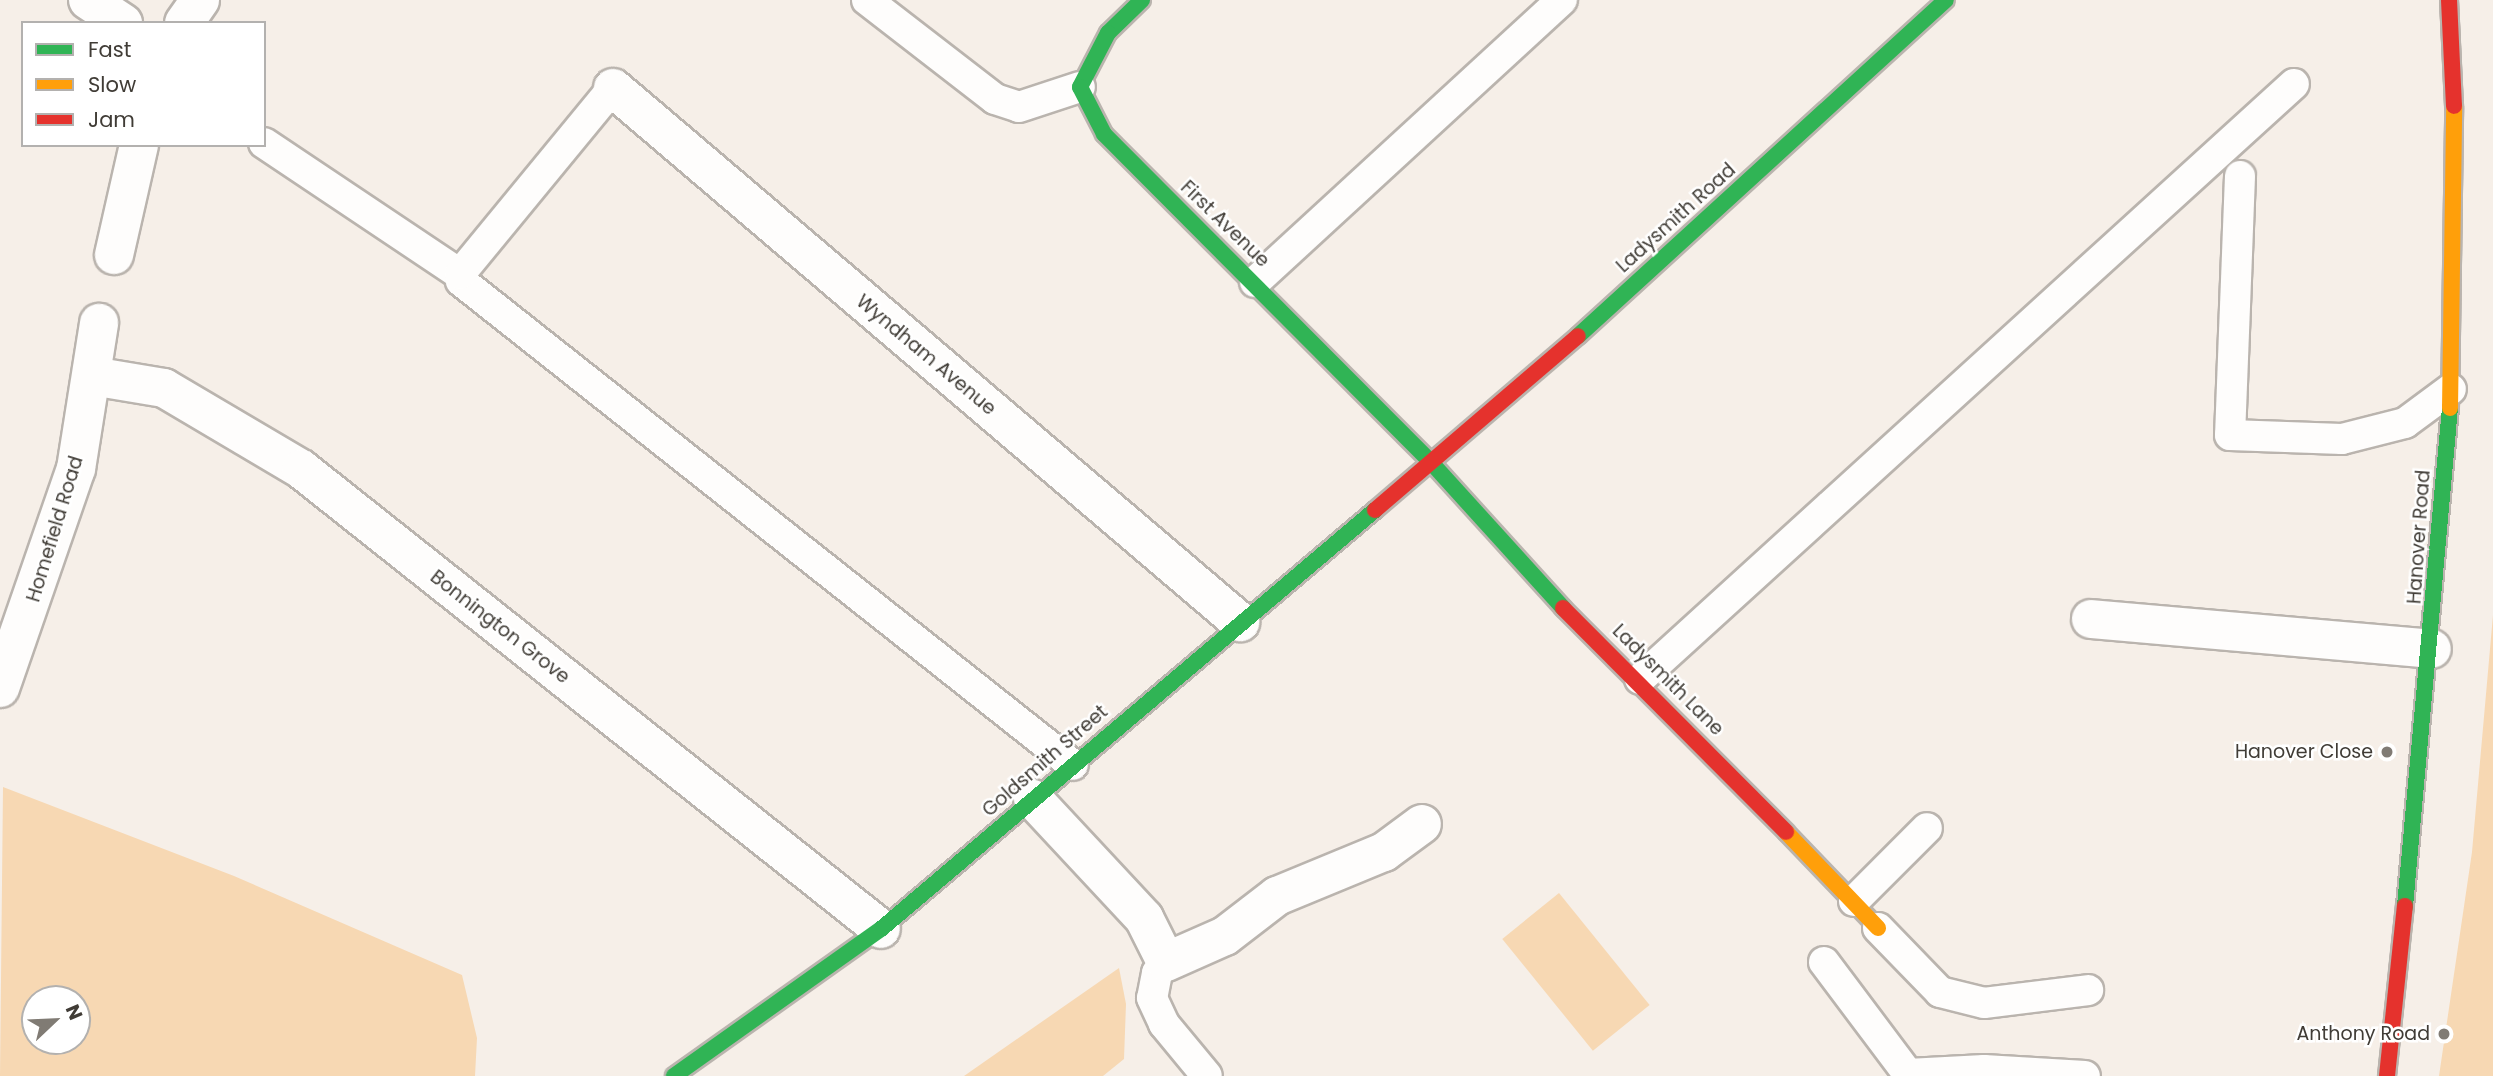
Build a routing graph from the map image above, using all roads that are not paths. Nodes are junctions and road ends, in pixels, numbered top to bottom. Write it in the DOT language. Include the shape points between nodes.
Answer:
graph roads {
  1 [pos="88,0"];
  2 [pos="201,0"];
  3 [pos="867,0"];
  4 [pos="1142,0"];
  5 [pos="1562,0"];
  6 [pos="1946,0"];
  7 [pos="2449,0"];
  8 [pos="120,21"];
  9 [pos="185,21"];
  10 [pos="2294,83"];
  11 [pos="1080,87"];
  12 [pos="612,88"];
  13 [pos="266,144"];
  14 [pos="139,147"];
  15 [pos="2240,176"];
  16 [pos="114,255"];
  17 [pos="460,274"];
  18 [pos="1255,282"];
  19 [pos="99,323"];
  20 [pos="92,376"];
  21 [pos="2451,389"];
  22 [pos="1429,460"];
  23 [pos="2091,619"];
  24 [pos="1240,622"];
  25 [pos="2432,649"];
  26 [pos="1640,679"];
  27 [pos="0,688"];
  28 [pos="1073,765"];
  29 [pos="1033,799"];
  30 [pos="1422,824"];
  31 [pos="1927,828"];
  32 [pos="1854,901"];
  33 [pos="1878,928"];
  34 [pos="881,929"];
  35 [pos="1167,962"];
  36 [pos="1824,962"];
  37 [pos="2088,990"];
  38 [pos="674,1076"];
  39 [pos="1207,1076"];
  40 [pos="2085,1076"];
  41 [pos="2387,1076"];
  1 -- 8 [label="street"];
  2 -- 9 [label="street"];
  3 -- 11 [label="lane" via="995,99 1019,107"];
  4 -- 11 [label="street" via="1108,33"];
  5 -- 18 [label="lane"];
  6 -- 22 [label="street, Ladysmith Road" via="1544,367"];
  7 -- 21 [label="street, Hanover Road" via="2456,156"];
  10 -- 26 [label="lane"];
  11 -- 18 [label="street, First Avenue" via="1104,134"];
  12 -- 17 [label="lane"];
  12 -- 24 [label="street, Wyndham Avenue"];
  13 -- 17 [label="lane"];
  14 -- 16 [label="street"];
  15 -- 21 [label="lane" via="2230,435 2342,439 2405,423"];
  17 -- 28 [label="lane" via="461,281"];
  18 -- 22 [label="street, First Avenue"];
  19 -- 20 [label="street, Homefield Road"];
  20 -- 27 [label="street, Homefield Road" via="76,469"];
  20 -- 34 [label="street, Bonnington Grove" via="164,388 301,469"];
  21 -- 25 [label="street, Hanover Road"];
  22 -- 24 [label="street, Goldsmith Street"];
  22 -- 26 [label="street, Ladysmith Lane" via="1537,583"];
  23 -- 25 [label="street"];
  24 -- 28 [label="street, Goldsmith Street"];
  25 -- 41 [label="street, Hanover Road"];
  26 -- 32 [label="street, Ladysmith Lane"];
  28 -- 29 [label="street, Goldsmith Street"];
  29 -- 34 [label="street, Goldsmith Street"];
  29 -- 35 [label="street" via="1144,918"];
  30 -- 35 [label="street" via="1384,852 1277,896 1225,936"];
  31 -- 32 [label="lane"];
  32 -- 33 [label="street, Ladysmith Lane"];
  33 -- 37 [label="lane" via="1940,992 1984,1003"];
  34 -- 38 [label="street, Goldsmith Street"];
  35 -- 39 [label="lane" via="1157,972 1152,998 1164,1024"];
  36 -- 40 [label="lane" via="1908,1074 1984,1070"];
}
